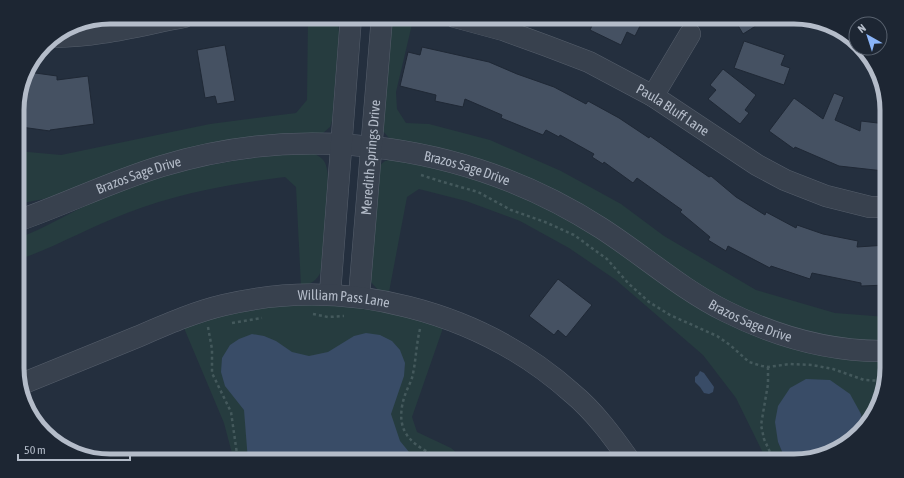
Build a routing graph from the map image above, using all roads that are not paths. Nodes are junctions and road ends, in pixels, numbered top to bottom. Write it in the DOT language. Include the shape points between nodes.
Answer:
graph roads {
  1 [pos="148,24"];
  2 [pos="350,24"];
  3 [pos="381,24"];
  4 [pos="481,24"];
  5 [pos="690,34"];
  6 [pos="64,37"];
  7 [pos="653,96"];
  8 [pos="341,145"];
  9 [pos="371,147"];
  10 [pos="880,207"];
  11 [pos="24,219"];
  12 [pos="330,294"];
  13 [pos="359,297"];
  14 [pos="880,351"];
  15 [pos="26,382"];
  16 [pos="625,454"];
  1 -- 6 [label="street"];
  2 -- 8 [label="street, Meredith Springs Drive"];
  3 -- 9 [label="street, Meredith Springs Drive"];
  4 -- 7 [label="street, Paula Bluff Lane" via="589,62"];
  5 -- 7 [label="street"];
  7 -- 10 [label="street, Paula Bluff Lane" via="757,166 785,180 826,196"];
  8 -- 9 [label="street, Brazos Sage Drive"];
  8 -- 11 [label="street, Brazos Sage Drive" via="300,143 213,153 162,166 113,183"];
  8 -- 12 [label="street, Meredith Springs Drive"];
  9 -- 13 [label="street, Meredith Springs Drive"];
  9 -- 14 [label="street, Brazos Sage Drive" via="440,158 526,188 602,228 688,289 724,311 768,330 815,344"];
  12 -- 13 [label="street, William Pass Lane"];
  12 -- 15 [label="street, William Pass Lane" via="265,298 224,305 188,316"];
  13 -- 16 [label="street, William Pass Lane" via="397,303 433,313 476,330 509,347 573,393 610,433"];
}
